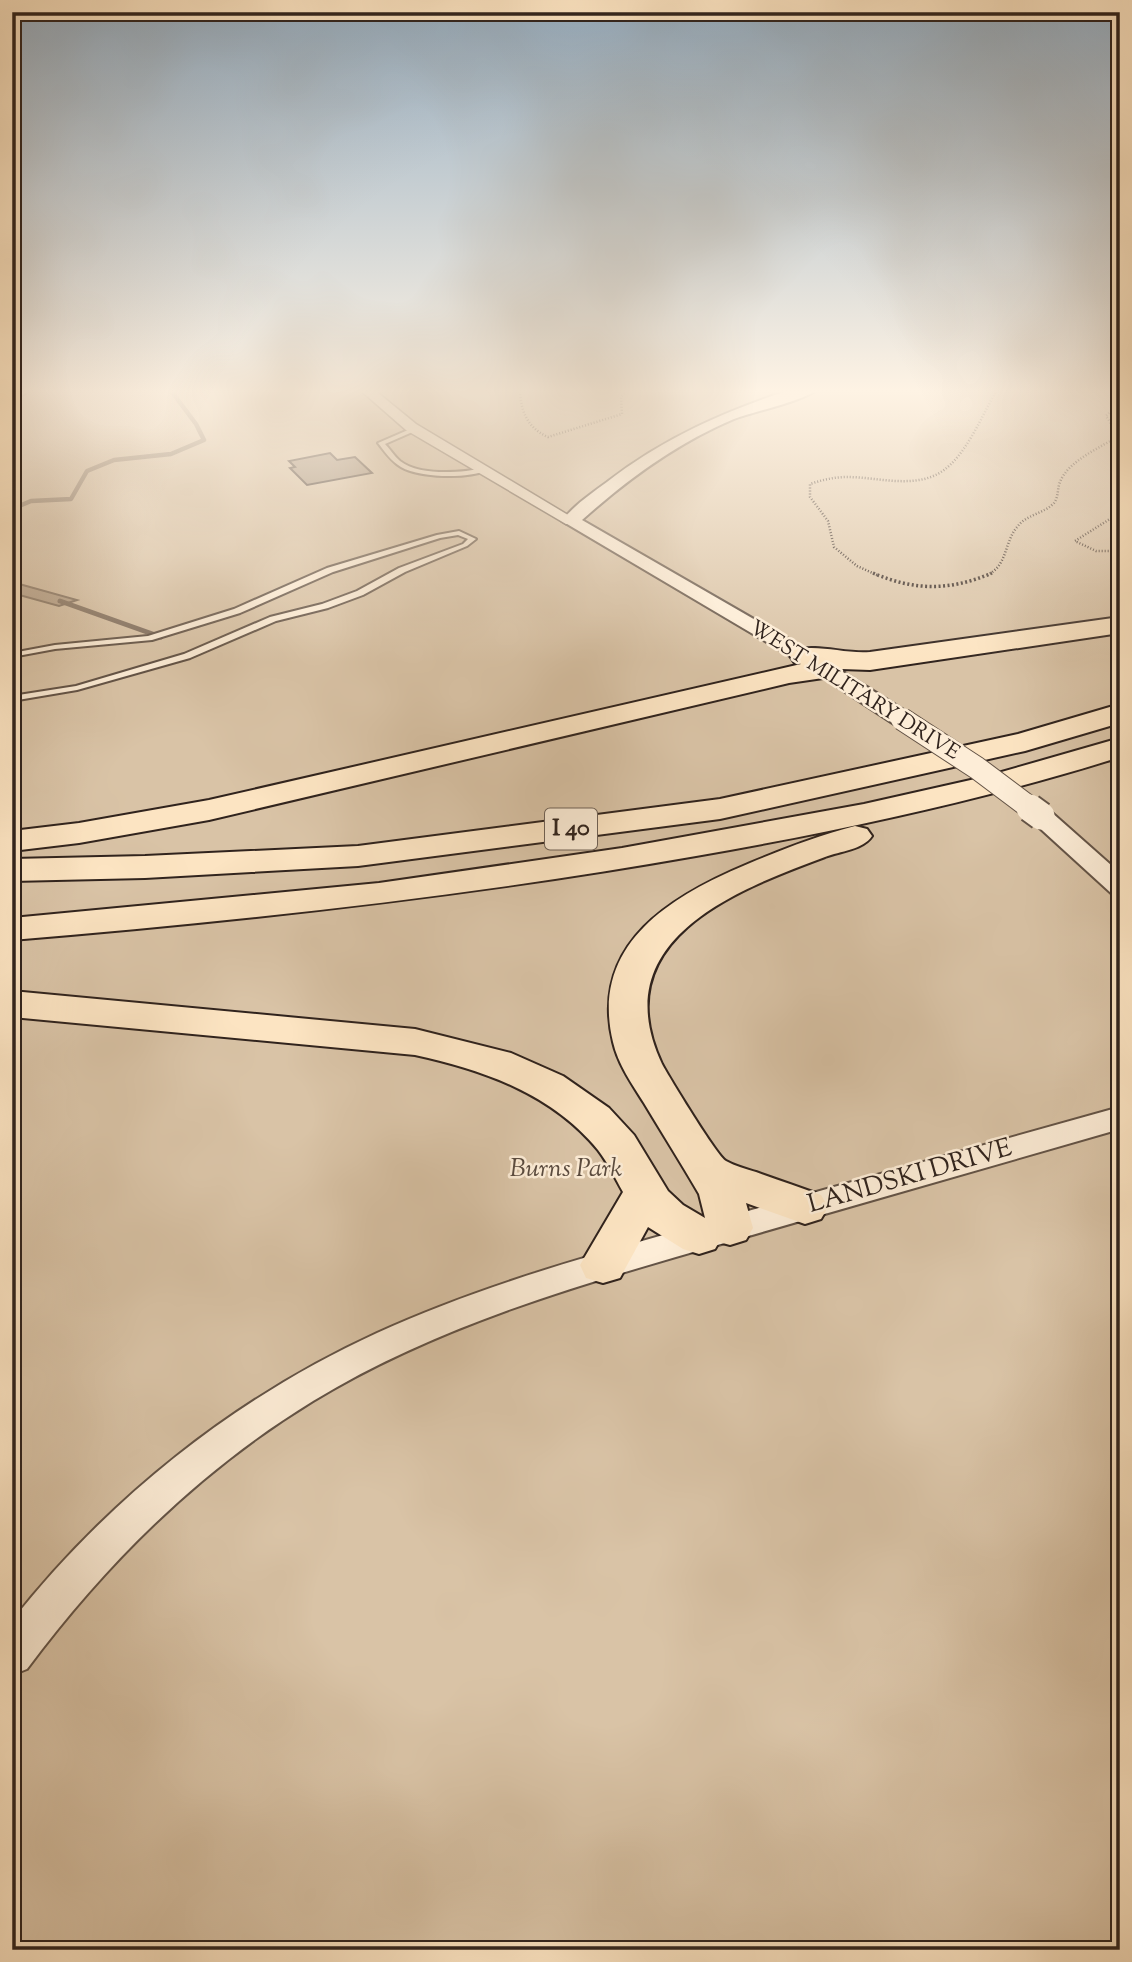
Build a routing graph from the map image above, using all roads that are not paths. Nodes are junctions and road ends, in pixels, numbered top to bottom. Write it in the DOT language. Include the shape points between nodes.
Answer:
graph roads {
  1 [pos="500,480"];
  2 [pos="619,480"];
  3 [pos="571,521"];
  4 [pos="1120,625"];
  5 [pos="12,655"];
  6 [pos="870,661"];
  7 [pos="818,664"];
  8 [pos="12,699"];
  9 [pos="1120,713"];
  10 [pos="1120,747"];
  11 [pos="987,787"];
  12 [pos="12,841"];
  13 [pos="12,870"];
  14 [pos="1120,887"];
  15 [pos="12,929"];
  16 [pos="12,1004"];
  17 [pos="1120,1118"];
  18 [pos="708,1172"];
  19 [pos="646,1191"];
  20 [pos="805,1207"];
  21 [pos="715,1232"];
  22 [pos="603,1265"];
  23 [pos="12,1655"];
  1 -- 3 [label="street"];
  2 -- 3 [label="street"];
  3 -- 7 [label="street, WEST MILITARY DRIVE"];
  4 -- 6 [label="highway"];
  5 -- 8 [label="lane" via="149,638 237,611 344,565 439,536 459,533 473,540 360,593 273,620 187,656 77,688"];
  6 -- 7 [label="highway"];
  6 -- 7 [label="highway" via="849,673"];
  7 -- 12 [label="highway" via="209,810"];
  7 -- 14 [label="street, WEST MILITARY DRIVE, bridge" via="977,768 1041,816"];
  9 -- 13 [label="highway, I 40" via="999,748 720,809 358,856"];
  10 -- 11 [label="highway, I 40"];
  11 -- 15 [label="highway, I 40" via="725,840 494,878 271,907"];
  11 -- 18 [label="highway" via="980,800 813,849 721,888 685,909 652,940 638,961 627,998 633,1042 643,1067"];
  16 -- 19 [label="highway" via="415,1042 478,1056 539,1082 590,1116 628,1158"];
  17 -- 20 [label="street, LANDSKI DRIVE"];
  18 -- 20 [label="highway"];
  18 -- 21 [label="highway" via="721,1194"];
  19 -- 21 [label="highway" via="663,1213"];
  19 -- 22 [label="highway"];
  20 -- 21 [label="street, LANDSKI DRIVE"];
  21 -- 22 [label="street, LANDSKI DRIVE"];
  22 -- 23 [label="street, LANDSKI DRIVE" via="426,1328 349,1363 284,1400 151,1502 89,1563"];
}
